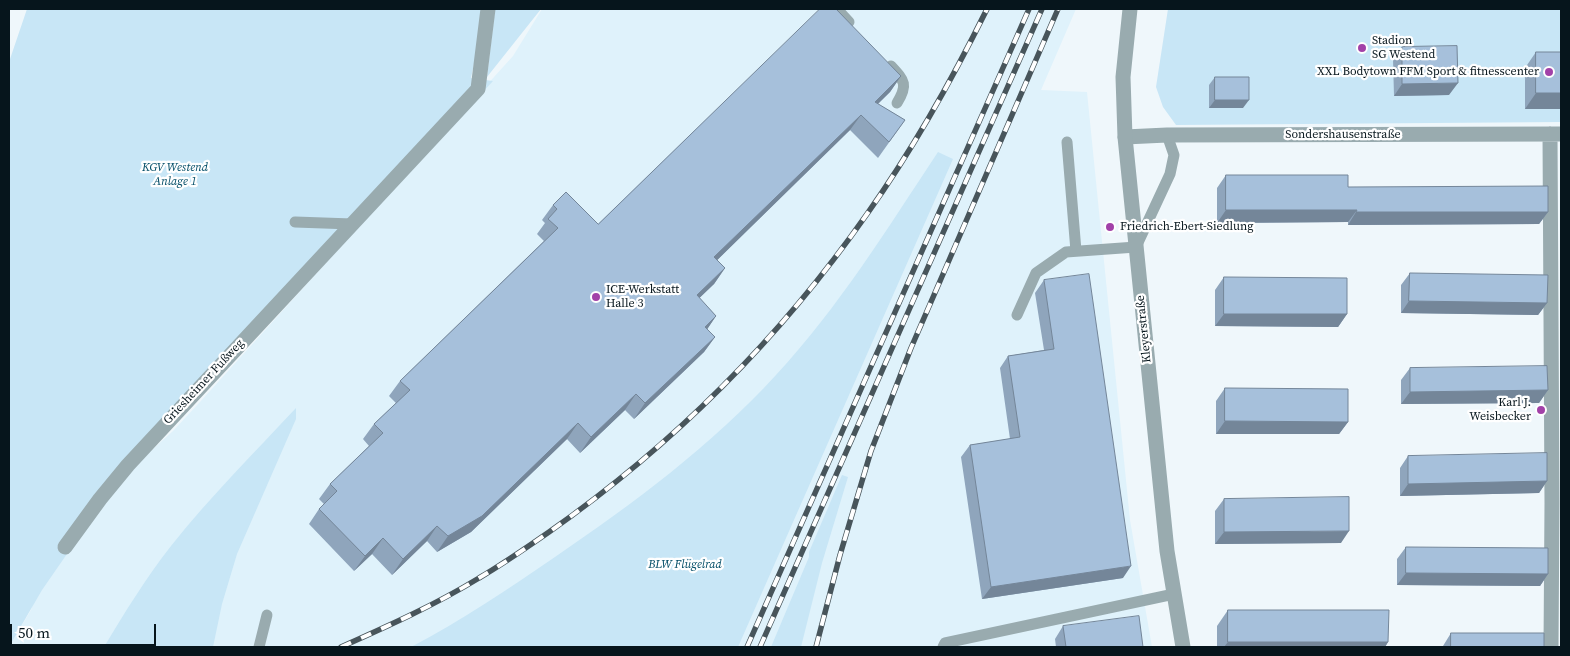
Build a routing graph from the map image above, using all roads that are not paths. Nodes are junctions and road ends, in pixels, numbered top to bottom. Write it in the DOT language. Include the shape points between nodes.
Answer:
graph roads {
  1 [pos="488,9"];
  2 [pos="837,9"];
  3 [pos="1130,9"];
  4 [pos="855,29"];
  5 [pos="881,56"];
  6 [pos="897,103"];
  7 [pos="1556,134"];
  8 [pos="1166,135"];
  9 [pos="1125,137"];
  10 [pos="1067,142"];
  11 [pos="295,222"];
  12 [pos="352,224"];
  13 [pos="1136,246"];
  14 [pos="1076,251"];
  15 [pos="1017,315"];
  16 [pos="65,547"];
  17 [pos="1174,594"];
  18 [pos="266,615"];
  19 [pos="259,647"];
  20 [pos="943,647"];
  21 [pos="1183,647"];
  22 [pos="1551,647"];
  1 -- 12 [label="street, Griesheimer Fußweg" via="478,88"];
  2 -- 4 [label="lane"];
  3 -- 9 [label="street, Kleyerstraße" via="1123,77"];
  5 -- 6 [label="lane" via="901,76 903,93"];
  7 -- 8 [label="street, Sondershausenstraße"];
  7 -- 22 [label="street"];
  8 -- 9 [label="street, Sondershausenstraße"];
  8 -- 13 [label="lane" via="1174,155 1170,174"];
  9 -- 13 [label="street, Kleyerstraße"];
  10 -- 14 [label="lane"];
  11 -- 12 [label="lane"];
  12 -- 16 [label="street, Griesheimer Fußweg" via="128,465"];
  13 -- 14 [label="lane"];
  13 -- 17 [label="street, Kleyerstraße"];
  14 -- 15 [label="lane" via="1066,252 1036,272"];
  17 -- 20 [label="lane" via="945,643"];
  17 -- 21 [label="street, Kleyerstraße"];
  18 -- 19 [label="lane"];
}
